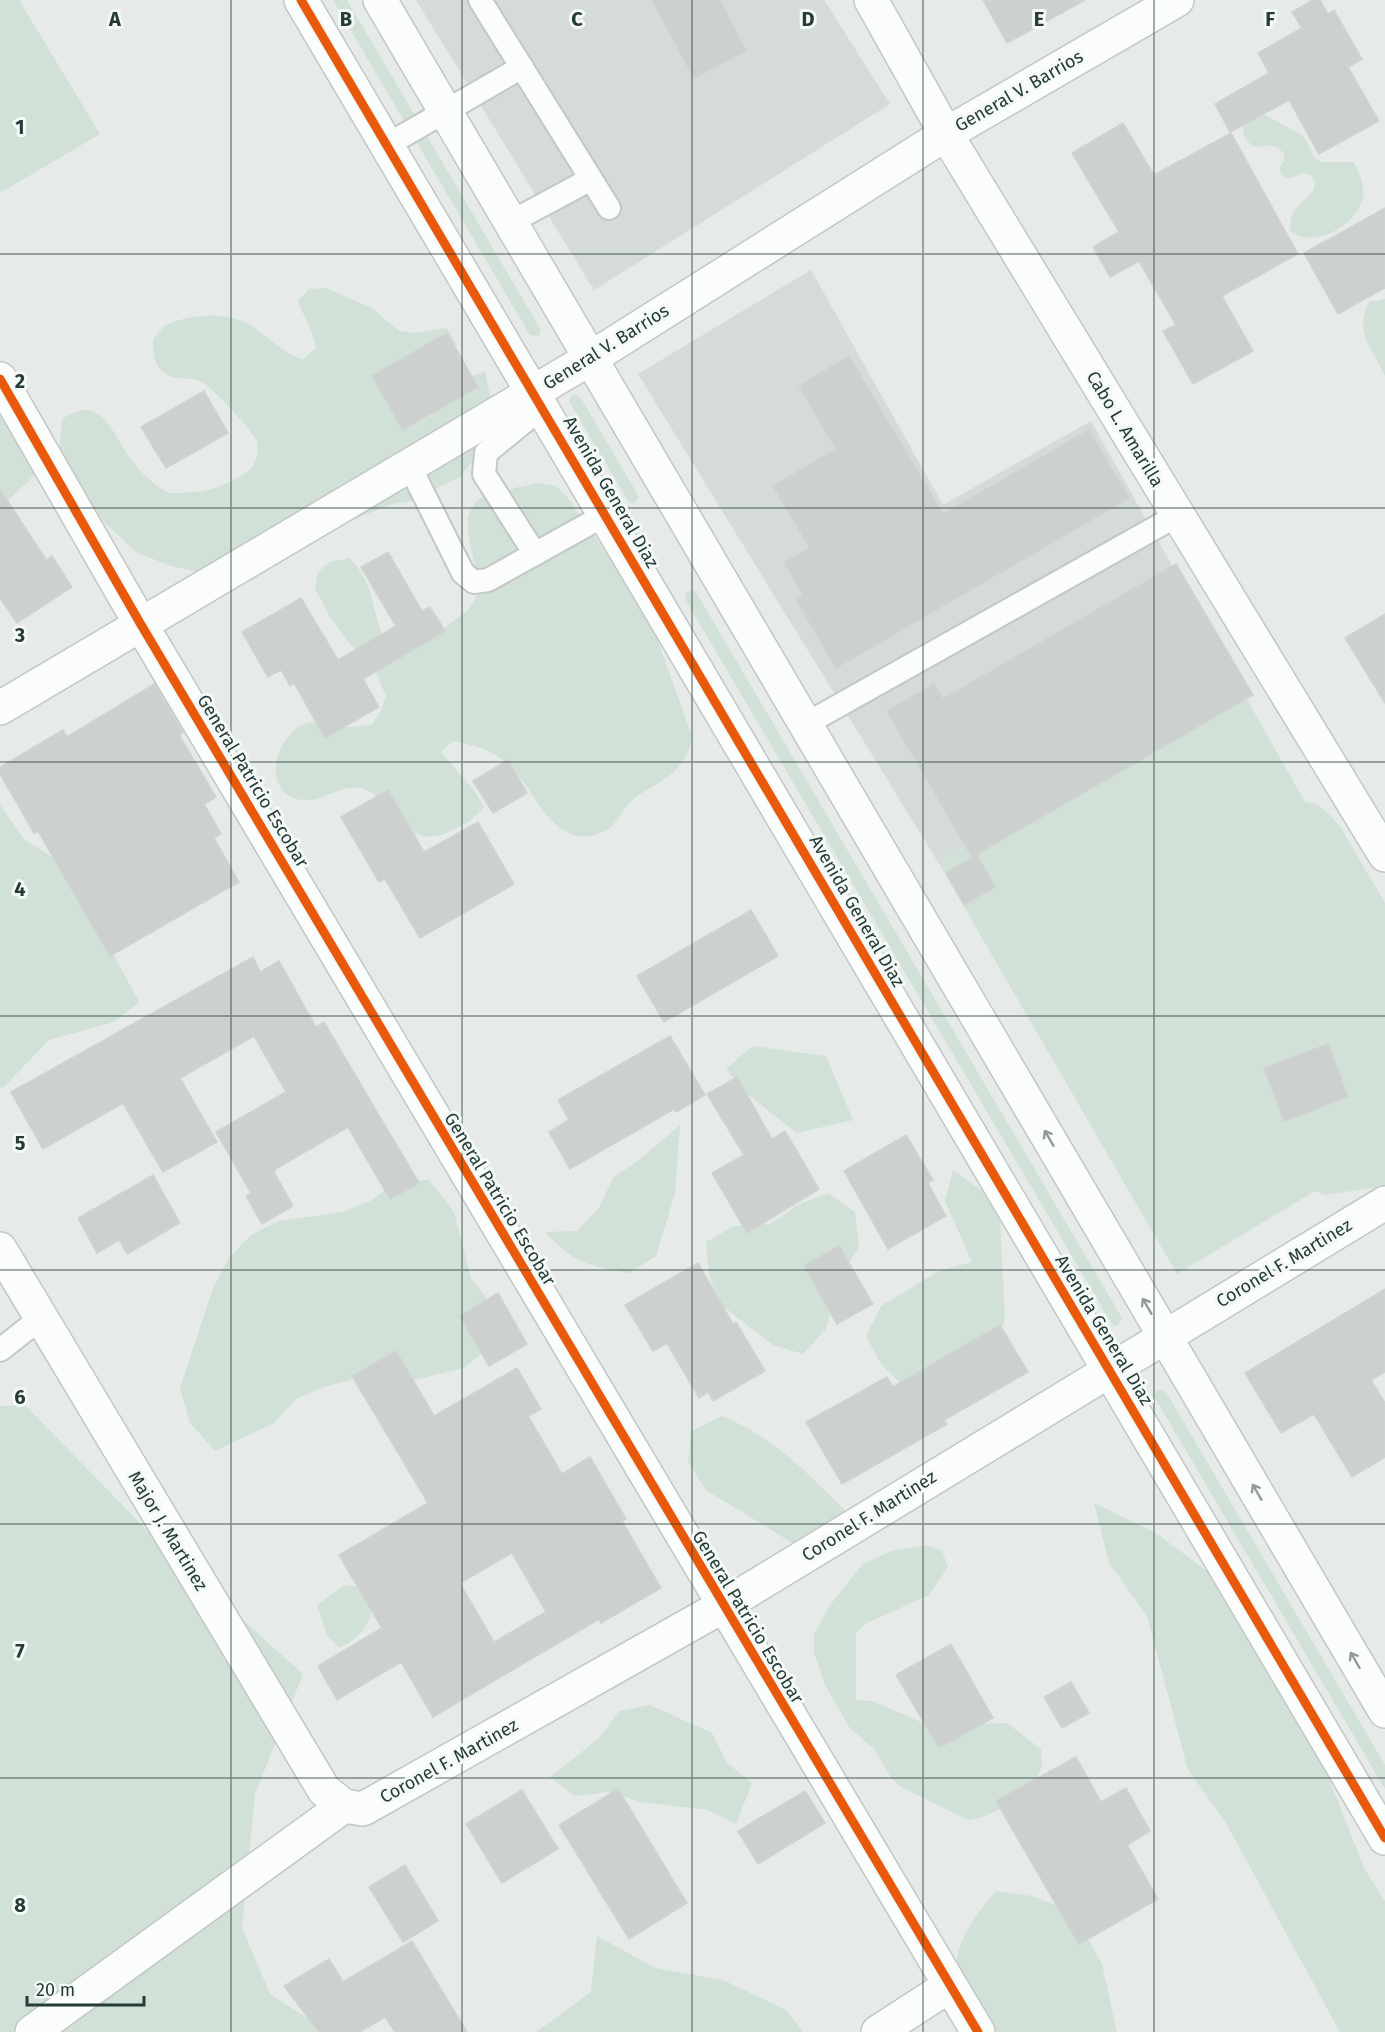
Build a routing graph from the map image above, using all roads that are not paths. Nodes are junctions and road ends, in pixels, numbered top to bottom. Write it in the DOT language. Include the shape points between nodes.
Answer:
graph roads {
  1 [pos="301,0"];
  2 [pos="380,0"];
  3 [pos="480,0"];
  4 [pos="870,0"];
  5 [pos="1177,0"];
  6 [pos="522,67"];
  7 [pos="447,112"];
  8 [pos="946,134"];
  9 [pos="387,145"];
  10 [pos="591,179"];
  11 [pos="609,208"];
  12 [pos="511,222"];
  13 [pos="591,358"];
  14 [pos="0,379"];
  15 [pos="537,400"];
  16 [pos="478,440"];
  17 [pos="409,465"];
  18 [pos="605,515"];
  19 [pos="1178,515"];
  20 [pos="535,554"];
  21 [pos="140,623"];
  22 [pos="0,708"];
  23 [pos="806,724"];
  24 [pos="1385,855"];
  25 [pos="1385,1203"];
  26 [pos="0,1249"];
  27 [pos="41,1318"];
  28 [pos="1164,1335"];
  29 [pos="0,1350"];
  30 [pos="1108,1369"];
  31 [pos="723,1606"];
  32 [pos="1385,1711"];
  33 [pos="344,1806"];
  34 [pos="1385,1838"];
  35 [pos="949,1986"];
  36 [pos="32,2032"];
  37 [pos="878,2032"];
  38 [pos="978,2032"];
  1 -- 9 [label="street, Avenida General Diaz"];
  2 -- 7 [label="street"];
  3 -- 6 [label="lane"];
  4 -- 8 [label="street, Cabo L. Amarilla"];
  5 -- 8 [label="street, General V. Barrios"];
  6 -- 7 [label="lane"];
  6 -- 10 [label="lane"];
  7 -- 9 [label="lane"];
  7 -- 12 [label="street"];
  8 -- 13 [label="street, General V. Barrios"];
  8 -- 19 [label="street, Cabo L. Amarilla"];
  9 -- 15 [label="street, Avenida General Diaz"];
  10 -- 11 [label="lane"];
  10 -- 12 [label="lane"];
  12 -- 13 [label="street"];
  13 -- 15 [label="street, General V. Barrios"];
  13 -- 23 [label="street"];
  14 -- 21 [label="street, General Patricio Escobar"];
  15 -- 16 [label="street, General V. Barrios"];
  15 -- 18 [label="street, Avenida General Diaz"];
  16 -- 17 [label="street, General V. Barrios"];
  16 -- 20 [label="lane" via="484,474"];
  17 -- 20 [label="lane" via="463,573 474,582 488,580"];
  17 -- 21 [label="street, General V. Barrios"];
  18 -- 20 [label="lane"];
  18 -- 30 [label="street, Avenida General Diaz"];
  19 -- 23 [label="lane"];
  19 -- 24 [label="street, Cabo L. Amarilla"];
  21 -- 22 [label="street, General V. Barrios"];
  21 -- 31 [label="street, General Patricio Escobar"];
  28 -- 23 [label="street, one-way"];
  25 -- 28 [label="street, Coronel F. Martinez"];
  26 -- 27 [label="street, Major J. Martinez"];
  27 -- 29 [label="lane"];
  27 -- 33 [label="street, Major J. Martinez" via="324,1790"];
  28 -- 30 [label="street, Coronel F. Martinez"];
  32 -- 28 [label="street, one-way"];
  30 -- 31 [label="street, Coronel F. Martinez"];
  30 -- 34 [label="street, Avenida General Diaz"];
  31 -- 33 [label="street, Coronel F. Martinez" via="363,1809"];
  31 -- 35 [label="street, General Patricio Escobar"];
  33 -- 36 [label="street"];
  35 -- 37 [label="street"];
  35 -- 38 [label="street, General Patricio Escobar"];
}
